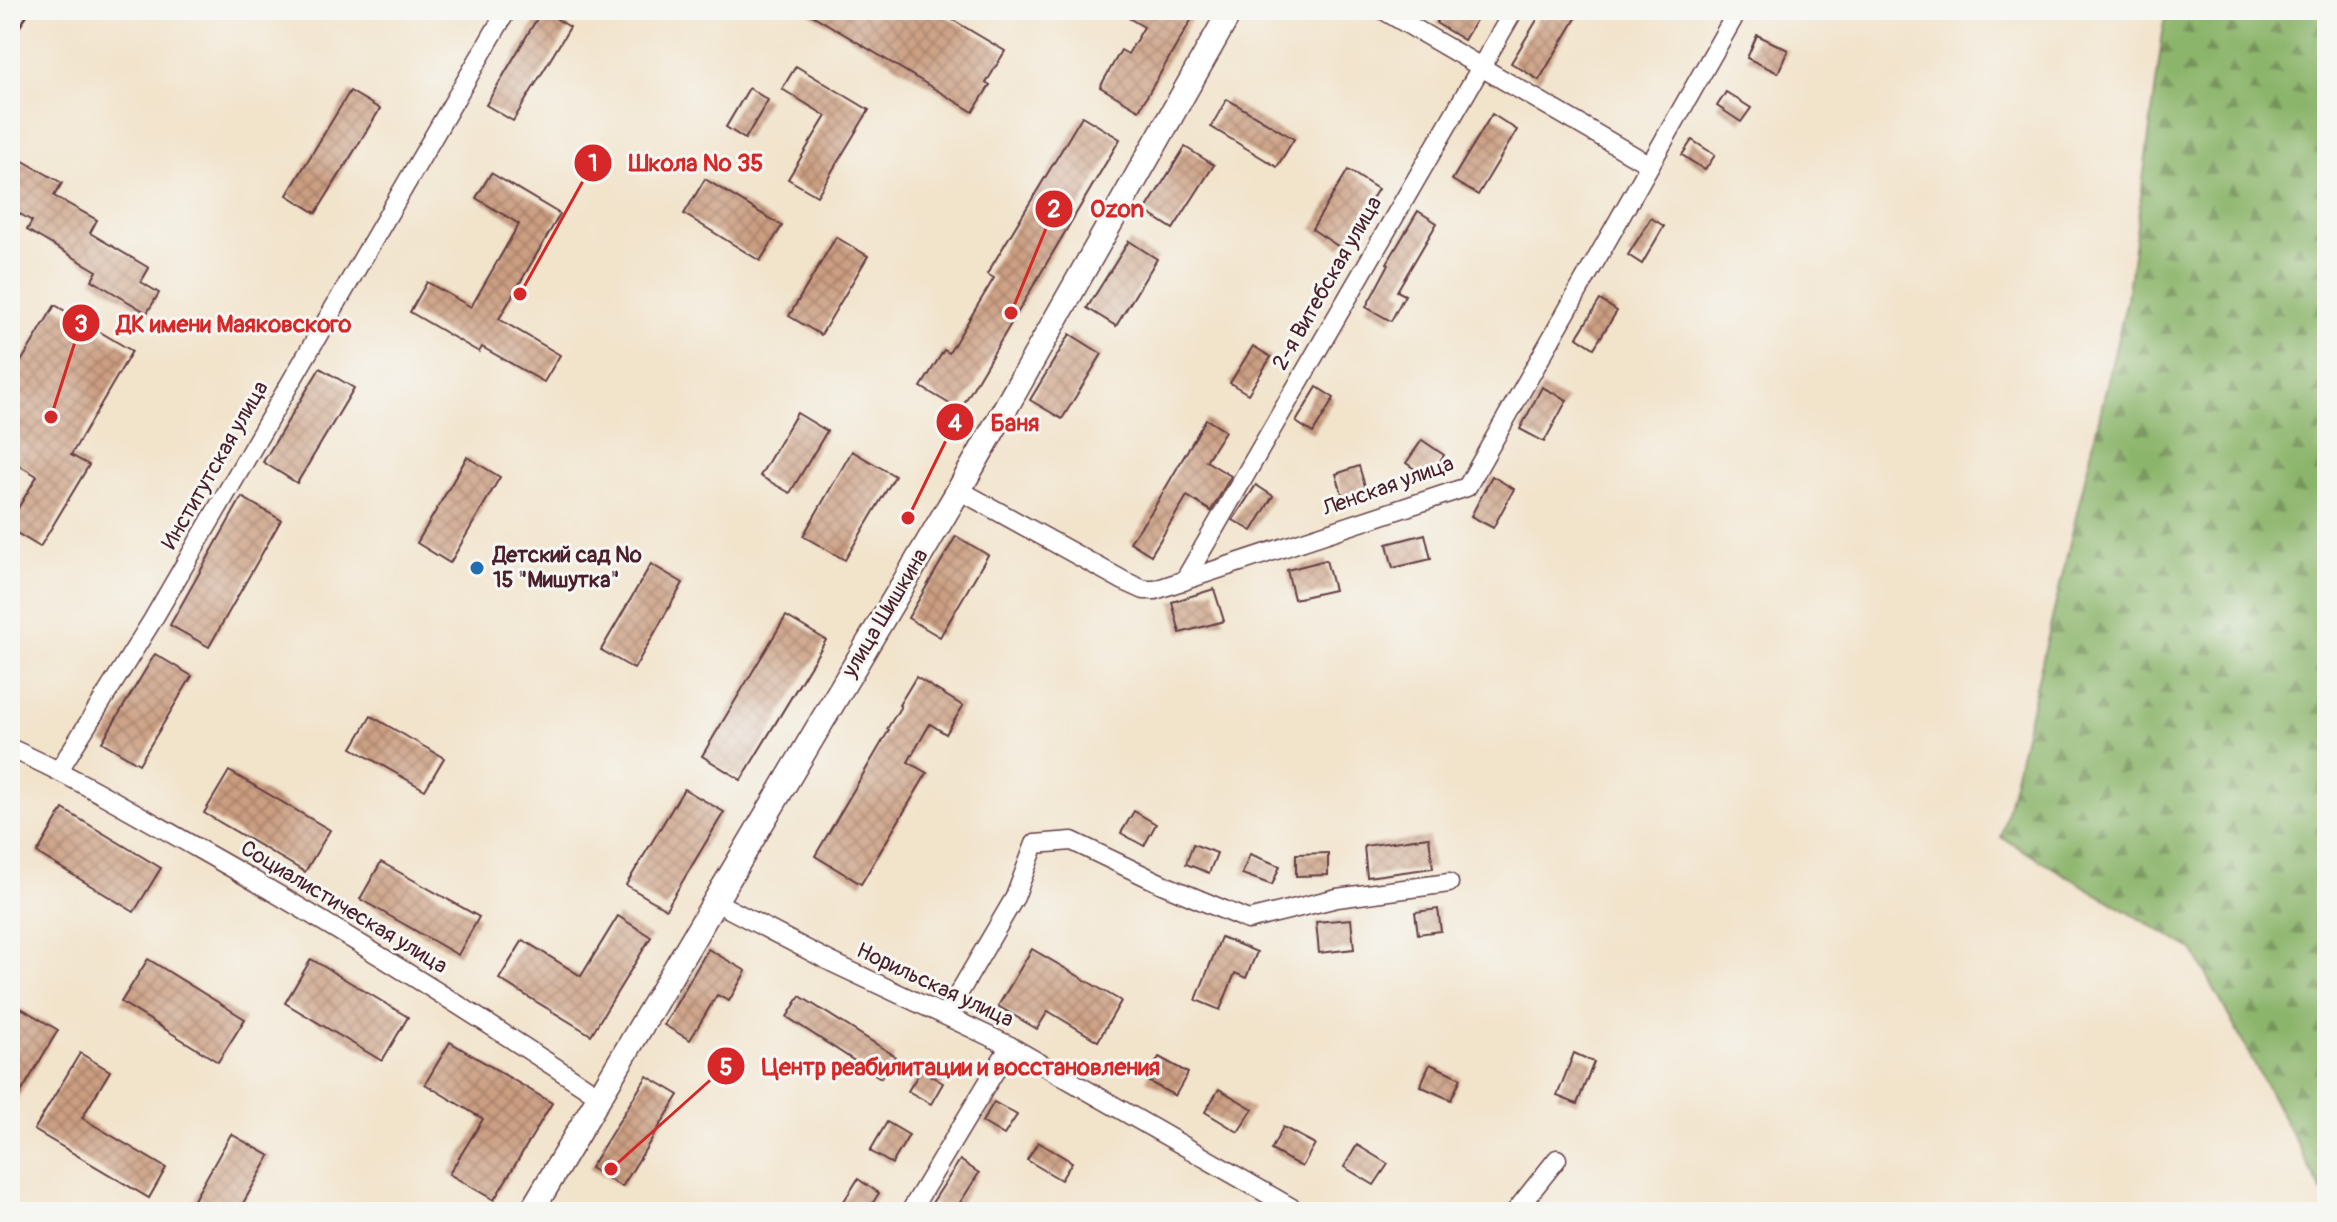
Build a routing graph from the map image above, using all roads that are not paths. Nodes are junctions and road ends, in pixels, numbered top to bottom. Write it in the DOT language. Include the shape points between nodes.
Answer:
graph roads {
  1 [pos="507,10"];
  2 [pos="1231,10"];
  3 [pos="1383,10"];
  4 [pos="1514,10"];
  5 [pos="1738,10"];
  6 [pos="1480,67"];
  7 [pos="1648,164"];
  8 [pos="959,490"];
  9 [pos="1184,581"];
  10 [pos="10,748"];
  11 [pos="59,770"];
  12 [pos="1449,883"];
  13 [pos="714,901"];
  14 [pos="946,1015"];
  15 [pos="1010,1046"];
  16 [pos="599,1096"];
  17 [pos="1557,1159"];
  18 [pos="531,1212"];
  19 [pos="910,1212"];
  20 [pos="1299,1212"];
  21 [pos="1515,1212"];
  1 -- 11 [label="street, Институтская улица" via="152,621"];
  2 -- 8 [label="main road, улица Шишкина"];
  3 -- 6 [label="street"];
  4 -- 6 [label="street, 2-я Витебская улица"];
  5 -- 7 [label="street, Ленская улица"];
  6 -- 7 [label="street"];
  6 -- 9 [label="street, 2-я Витебская улица"];
  7 -- 9 [label="street, Ленская улица" via="1467,487"];
  8 -- 9 [label="street, Ленская улица" via="1132,585 1155,590"];
  8 -- 13 [label="main road, улица Шишкина"];
  10 -- 11 [label="street"];
  11 -- 16 [label="street, Социалистическая улица" via="294,902"];
  12 -- 14 [label="street" via="1337,898 1248,920 1072,841 1035,844 1015,897"];
  13 -- 14 [label="street, Норильская улица"];
  13 -- 16 [label="main road, улица Шишкина"];
  14 -- 15 [label="street, Норильская улица"];
  15 -- 19 [label="street"];
  15 -- 20 [label="street, Норильская улица"];
  16 -- 18 [label="main road, улица Шишкина"];
  17 -- 21 [label="street"];
}
